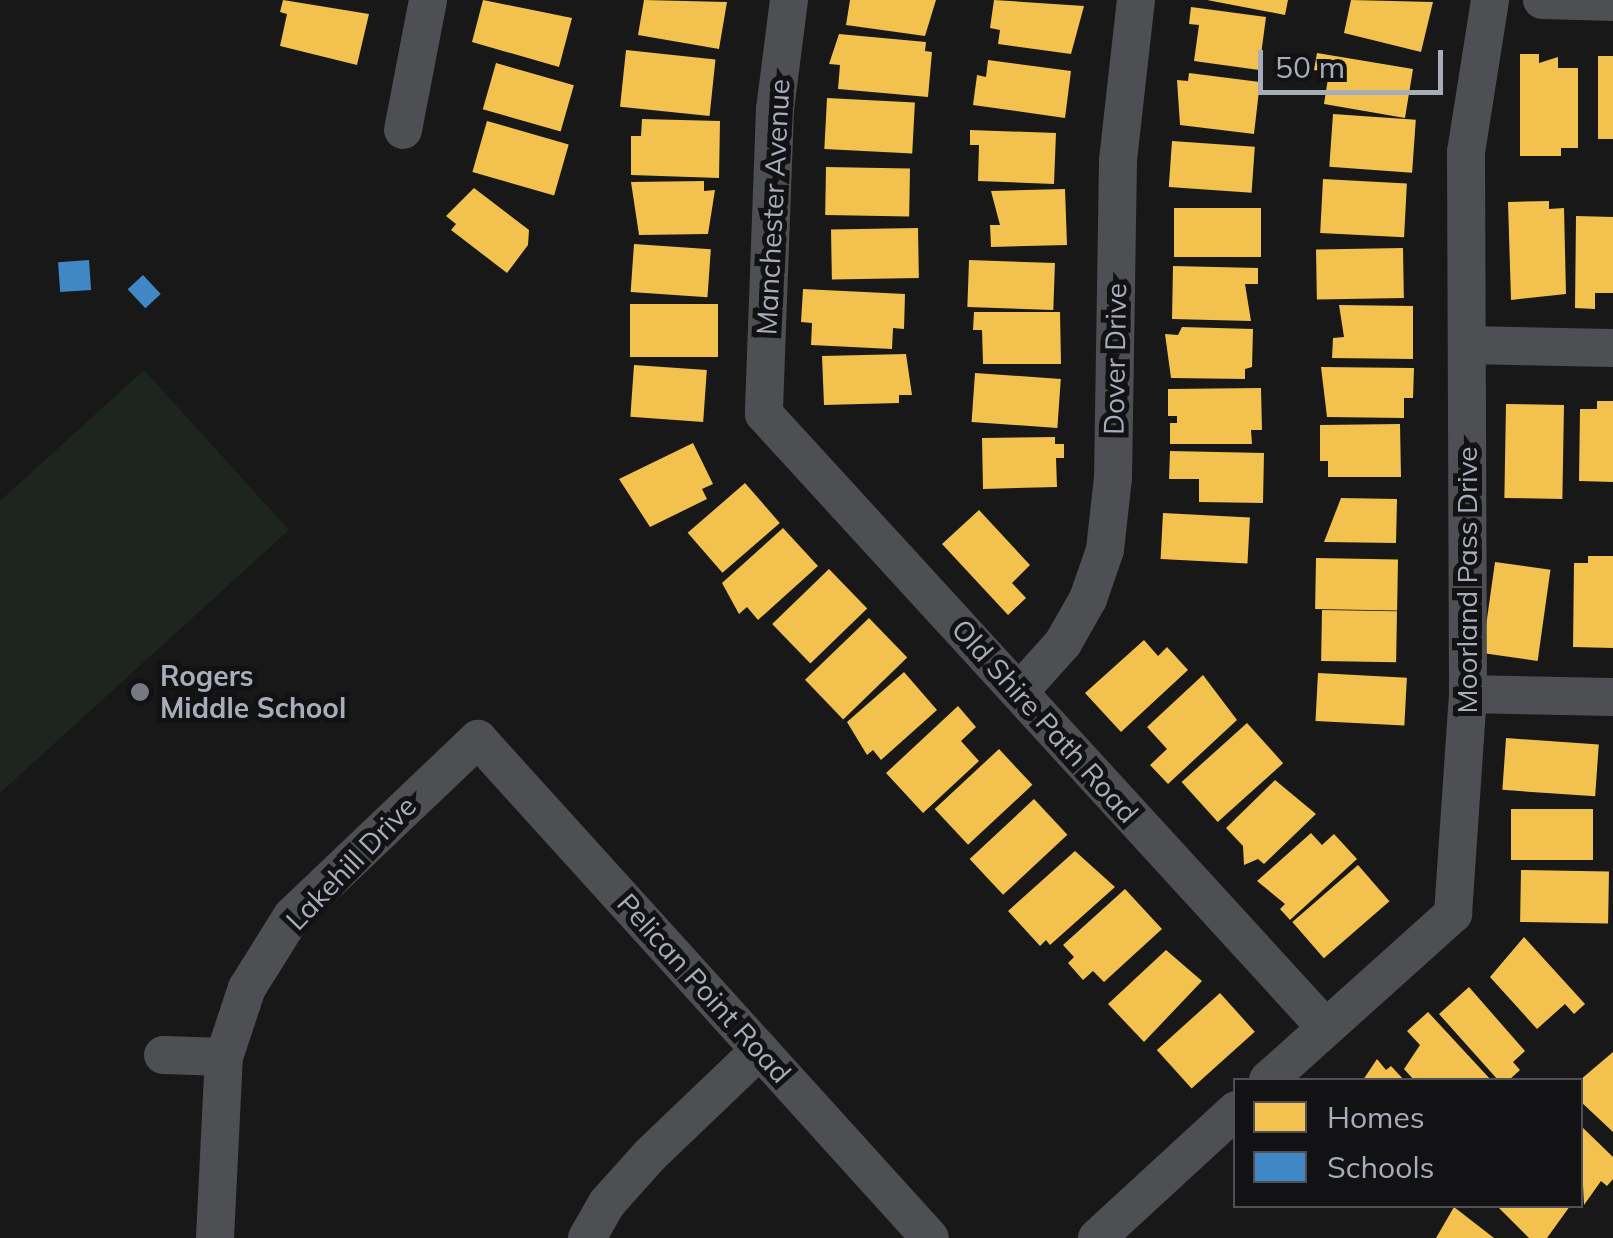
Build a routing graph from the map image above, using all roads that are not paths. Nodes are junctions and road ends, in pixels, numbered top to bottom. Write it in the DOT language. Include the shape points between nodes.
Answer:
graph roads {
  1 [pos="428,0"];
  2 [pos="789,0"];
  3 [pos="1136,0"];
  4 [pos="1490,0"];
  5 [pos="1542,0"];
  6 [pos="1613,2"];
  7 [pos="403,130"];
  8 [pos="1467,345"];
  9 [pos="1613,348"];
  10 [pos="764,414"];
  11 [pos="1019,692"];
  12 [pos="1468,694"];
  13 [pos="1613,697"];
  14 [pos="478,738"];
  15 [pos="1326,1028"];
  16 [pos="760,1050"];
  17 [pos="163,1055"];
  18 [pos="224,1057"];
  19 [pos="1270,1078"];
  20 [pos="1233,1113"];
  21 [pos="215,1238"];
  22 [pos="587,1238"];
  23 [pos="930,1238"];
  24 [pos="1097,1238"];
  1 -- 7 [label="street"];
  2 -- 10 [label="street, Manchester Avenue" via="775,109"];
  3 -- 11 [label="street, Dover Drive" via="1118,160 1113,478 1105,550 1063,643"];
  4 -- 8 [label="street, Moorland Pass Drive" via="1466,152"];
  5 -- 6 [label="street"];
  8 -- 9 [label="street"];
  8 -- 12 [label="street, Moorland Pass Drive"];
  10 -- 11 [label="street, Old Shire Path Road"];
  11 -- 15 [label="street, Old Shire Path Road"];
  12 -- 13 [label="street"];
  12 -- 15 [label="street, Moorland Pass Drive" via="1453,914"];
  14 -- 16 [label="street, Pelican Point Road"];
  14 -- 18 [label="street, Lakehill Drive" via="292,916 247,988"];
  15 -- 19 [label="street, Moorland Pass Drive"];
  16 -- 22 [label="street" via="650,1155 607,1203"];
  16 -- 23 [label="street, Pelican Point Road"];
  17 -- 18 [label="street"];
  18 -- 21 [label="street, Lakehill Drive"];
  20 -- 24 [label="street"];
}
